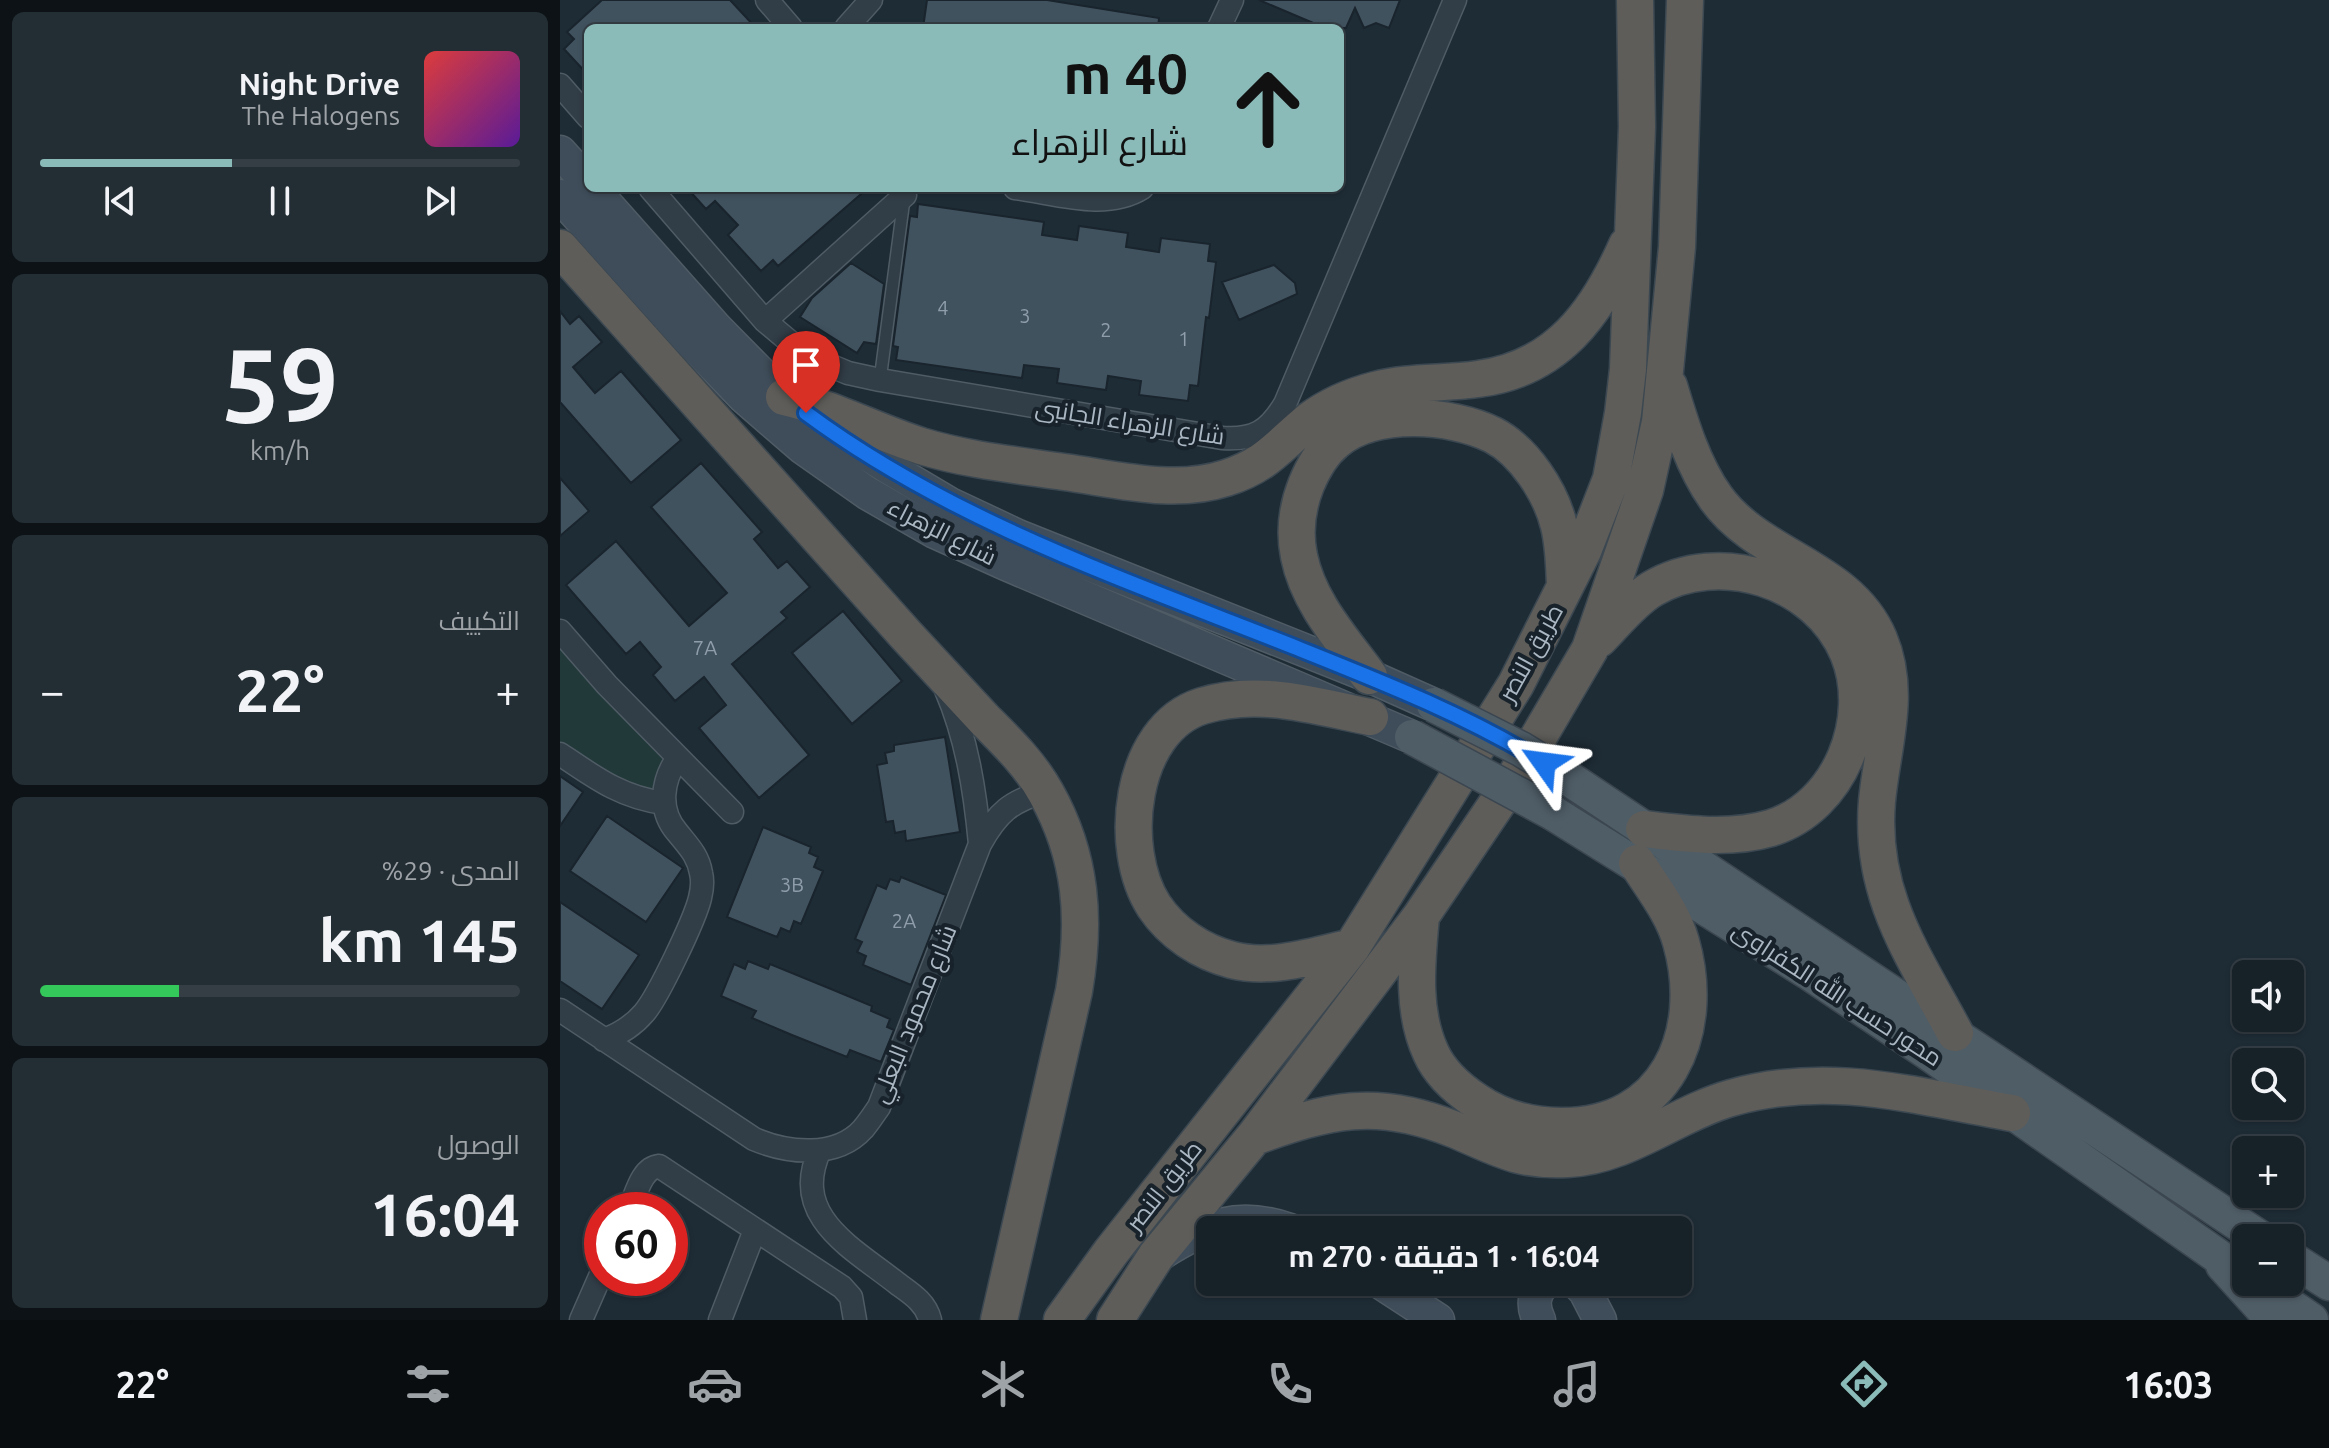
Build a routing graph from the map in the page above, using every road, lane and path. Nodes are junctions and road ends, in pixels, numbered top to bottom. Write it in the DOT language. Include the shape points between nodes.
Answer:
graph roads {
  1 [pos="767,0"];
  2 [pos="871,0"];
  3 [pos="1232,0"];
  4 [pos="1455,0"];
  5 [pos="1635,0"];
  6 [pos="1685,0"];
  7 [pos="788,24"];
  8 [pos="850,24"];
  9 [pos="1221,24"];
  10 [pos="560,85"];
  11 [pos="584,112"];
  12 [pos="560,152"];
  13 [pos="584,179"];
  14 [pos="596,192"];
  15 [pos="653,192"];
  16 [pos="904,192"];
  17 [pos="905,192"];
  18 [pos="1046,192"];
  19 [pos="1135,192"];
  20 [pos="560,196"];
  21 [pos="1632,232"];
  22 [pos="560,248"];
  23 [pos="765,321"];
  24 [pos="1666,377"];
  25 [pos="880,380"];
  26 [pos="784,397"];
  27 [pos="1565,590"];
  28 [pos="560,631"];
  29 [pos="1590,649"];
  30 [pos="938,671"];
  31 [pos="1369,676"];
  32 [pos="1434,705"];
  33 [pos="1370,717"];
  34 [pos="1412,737"];
  35 [pos="560,754"];
  36 [pos="677,759"];
  37 [pos="1045,791"];
  38 [pos="664,803"];
  39 [pos="732,812"];
  40 [pos="980,844"];
  41 [pos="1640,846"];
  42 [pos="1421,916"];
  43 [pos="1352,947"];
  44 [pos="560,1010"];
  45 [pos="1955,1033"];
  46 [pos="604,1040"];
  47 [pos="2012,1113"];
  48 [pos="1254,1137"];
  49 [pos="820,1150"];
  50 [pos="637,1192"];
  51 [pos="2239,1224"];
  52 [pos="755,1230"];
  53 [pos="1196,1232"];
  54 [pos="2212,1253"];
  55 [pos="1156,1256"];
  56 [pos="2232,1267"];
  57 [pos="2304,1267"];
  58 [pos="2329,1283"];
  59 [pos="592,1296"];
  60 [pos="1401,1296"];
  61 [pos="1536,1296"];
  62 [pos="1588,1296"];
  63 [pos="2276,1296"];
  64 [pos="581,1320"];
  65 [pos="720,1320"];
  66 [pos="855,1320"];
  67 [pos="930,1320"];
  68 [pos="999,1320"];
  69 [pos="1062,1320"];
  70 [pos="1115,1320"];
  71 [pos="1438,1320"];
  72 [pos="1539,1320"];
  73 [pos="1600,1320"];
  74 [pos="2273,1320"];
  75 [pos="2311,1320"];
  1 -- 7 [label="street"];
  2 -- 8 [label="street"];
  3 -- 9 [label="street"];
  4 -- 25 [label="street, شارع الزهراء الجانبى" via="1285,404 1260,433 1222,438"];
  5 -- 21 [label="highway, طريق النصر"];
  6 -- 24 [label="highway, طريق النصر" via="1677,247"];
  10 -- 11 [label="street"];
  12 -- 13 [label="main road"];
  14 -- 26 [label="main road, شارع الزهراء"];
  15 -- 23 [label="street, شارع الزهراء الجانبى"];
  16 -- 23 [label="street"];
  17 -- 25 [label="lane"];
  18 -- 19 [label="street" via="1109,200"];
  20 -- 33 [label="main road, شارع الزهراء" via="744,397 867,493 1006,564"];
  21 -- 26 [label="highway" via="1583,323 1550,353 1519,369 1481,379 1403,385 1354,396 1310,421 1265,460 1203,483 1158,485 976,459"];
  21 -- 27 [label="highway, طريق النصر" via="1628,369 1614,466"];
  22 -- 30 [label="highway"];
  23 -- 25 [label="street, شارع الزهراء الجانبى" via="817,360"];
  24 -- 29 [label="highway, طريق النصر" via="1645,490"];
  24 -- 45 [label="highway" via="1680,422 1716,499 1749,530 1848,594 1879,639 1890,707 1877,802 1886,892 1896,925"];
  26 -- 31 [label="main road, شارع الزهراء" via="950,504"];
  27 -- 31 [label="highway" via="1559,524 1545,491 1524,460 1505,444 1464,423 1431,417 1364,427 1337,440 1316,463 1296,525 1310,592"];
  27 -- 43 [label="highway, طريق النصر" via="1516,684"];
  28 -- 36 [label="street"];
  29 -- 41 [label="highway" via="1650,590 1684,575 1721,570 1773,581 1804,598 1848,653 1856,689 1848,750 1832,785 1805,811 1772,828 1686,834"];
  29 -- 42 [label="highway, طريق النصر" via="1515,777"];
  30 -- 37 [label="highway" via="1024,760"];
  30 -- 40 [label="street, شارع محمود البعلي" via="966,752"];
  31 -- 32 [label="main road, شارع الزهراء"];
  32 -- 41 [label="main road, محور حسب الله الكفراوى, bridge" via="1568,778"];
  33 -- 34 [label="main road, شارع الزهراء"];
  33 -- 43 [label="highway" via="1257,697 1198,707 1172,722 1153,747 1134,815 1140,876 1154,906 1174,930 1204,950 1235,961 1270,964"];
  34 -- 41 [label="main road, محور حسب الله الكفراوى, bridge" via="1553,813"];
  35 -- 38 [label="street" via="614,790"];
  36 -- 38 [label="street" via="666,780"];
  36 -- 39 [label="street"];
  37 -- 40 [label="street, شارع محمود البعلي" via="1017,800 994,819"];
  37 -- 68 [label="highway" via="1075,868 1081,950"];
  38 -- 46 [label="street" via="671,824 699,862 701,895 655,998 635,1022"];
  40 -- 49 [label="street, شارع محمود البعلي" via="879,1107 861,1131"];
  41 -- 42 [label="highway" via="1681,940 1689,979 1688,1020 1678,1058 1664,1080 1647,1098 1602,1122 1519,1122 1455,1087 1431,1054 1420,1016 1416,976"];
  41 -- 45 [label="main road, محور حسب الله الكفراوى"];
  41 -- 47 [label="main road, محور حسب الله الكفراوى" via="1808,972"];
  42 -- 48 [label="highway, طريق النصر"];
  43 -- 69 [label="highway, طريق النصر"];
  44 -- 46 [label="street, شارع محمود البعلي"];
  45 -- 51 [label="main road, محور حسب الله الكفراوى"];
  46 -- 49 [label="street, شارع محمود البعلي" via="754,1139 786,1150"];
  47 -- 48 [label="highway" via="1831,1084 1729,1099 1597,1156 1568,1159 1509,1154 1436,1123 1371,1109 1329,1114"];
  47 -- 54 [label="main road, محور حسب الله الكفراوى"];
  48 -- 55 [label="highway, طريق النصر"];
  49 -- 67 [label="street" via="811,1195 824,1223 919,1300"];
  50 -- 52 [label="street" via="645,1173 659,1166"];
  52 -- 65 [label="street"];
  52 -- 66 [label="street" via="842,1287 851,1297"];
  53 -- 55 [label="main road"];
  54 -- 56 [label="main road, محور حسب الله الكفراوى"];
  54 -- 74 [label="main road"];
  55 -- 70 [label="highway, طريق النصر"];
  57 -- 58 [label="main road"];
  59 -- 64 [label="street"];
  60 -- 71 [label="main road"];
  61 -- 72 [label="main road"];
  62 -- 73 [label="main road"];
  63 -- 75 [label="main road"];
}
